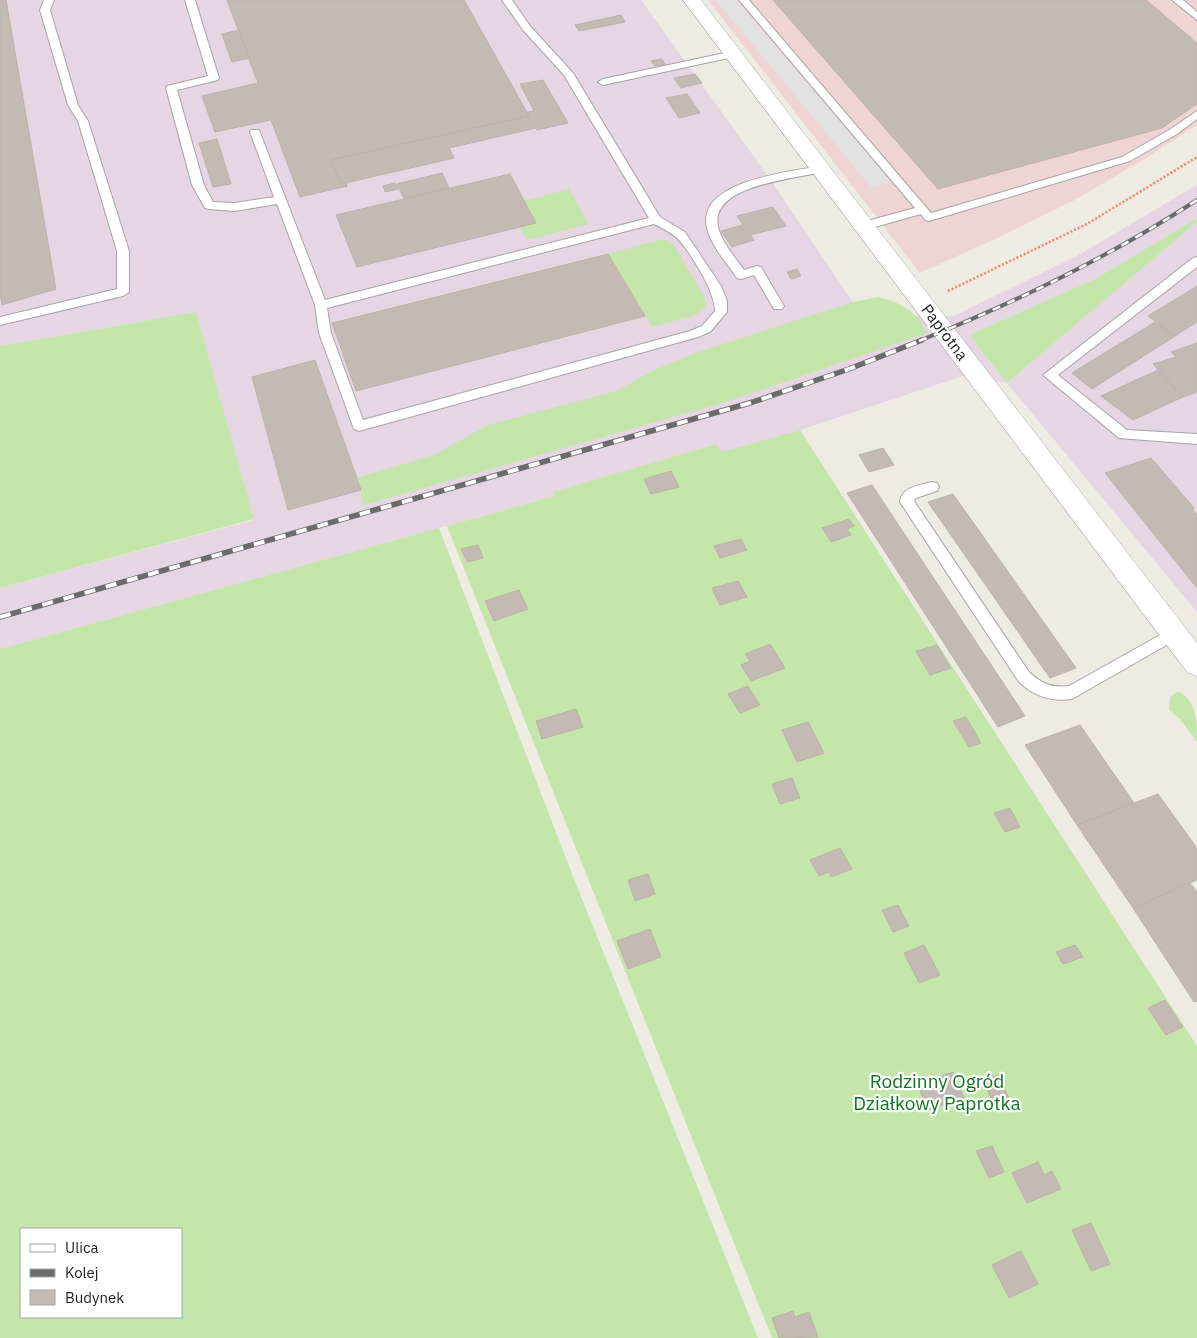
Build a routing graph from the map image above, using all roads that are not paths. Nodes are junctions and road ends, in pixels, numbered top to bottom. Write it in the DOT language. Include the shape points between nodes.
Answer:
graph roads {
  1 [pos="49,0"];
  2 [pos="190,0"];
  3 [pos="507,0"];
  4 [pos="692,0"];
  5 [pos="744,0"];
  6 [pos="1192,0"];
  7 [pos="1181,1"];
  8 [pos="1197,4"];
  9 [pos="1197,17"];
  10 [pos="734,54"];
  11 [pos="603,82"];
  12 [pos="1197,114"];
  13 [pos="255,132"];
  14 [pos="821,169"];
  15 [pos="281,200"];
  16 [pos="923,210"];
  17 [pos="656,220"];
  18 [pos="864,226"];
  19 [pos="1197,260"];
  20 [pos="321,305"];
  21 [pos="778,306"];
  22 [pos="0,321"];
  23 [pos="1197,439"];
  24 [pos="932,487"];
  25 [pos="1174,634"];
  26 [pos="1197,664"];
  1 -- 22 [label="lane" via="45,10 73,105 83,121 123,251 123,292"];
  2 -- 15 [label="lane" via="214,78 171,88 198,185 209,205 234,207"];
  3 -- 17 [label="lane" via="526,28 568,73"];
  4 -- 10 [label="street, Paprotna"];
  5 -- 16 [label="lane"];
  6 -- 8 [label="lane"];
  7 -- 9 [label="lane"];
  10 -- 11 [label="lane"];
  10 -- 14 [label="street, Paprotna"];
  12 -- 16 [label="lane" via="1126,160 929,217"];
  13 -- 15 [label="lane"];
  14 -- 18 [label="street, Paprotna"];
  14 -- 21 [label="lane" via="730,192 715,207 714,234 741,275 757,270"];
  15 -- 20 [label="lane"];
  16 -- 18 [label="lane"];
  17 -- 20 [label="lane"];
  17 -- 20 [label="lane" via="680,235 715,286 721,301 720,312 706,328 668,342 359,426 325,333"];
  18 -- 25 [label="street, Paprotna"];
  19 -- 23 [label="lane" via="1049,375 1124,435"];
  24 -- 25 [label="lane" via="911,494 907,502 1024,677 1034,687 1046,693 1072,692"];
  25 -- 26 [label="street, Paprotna"];
}
